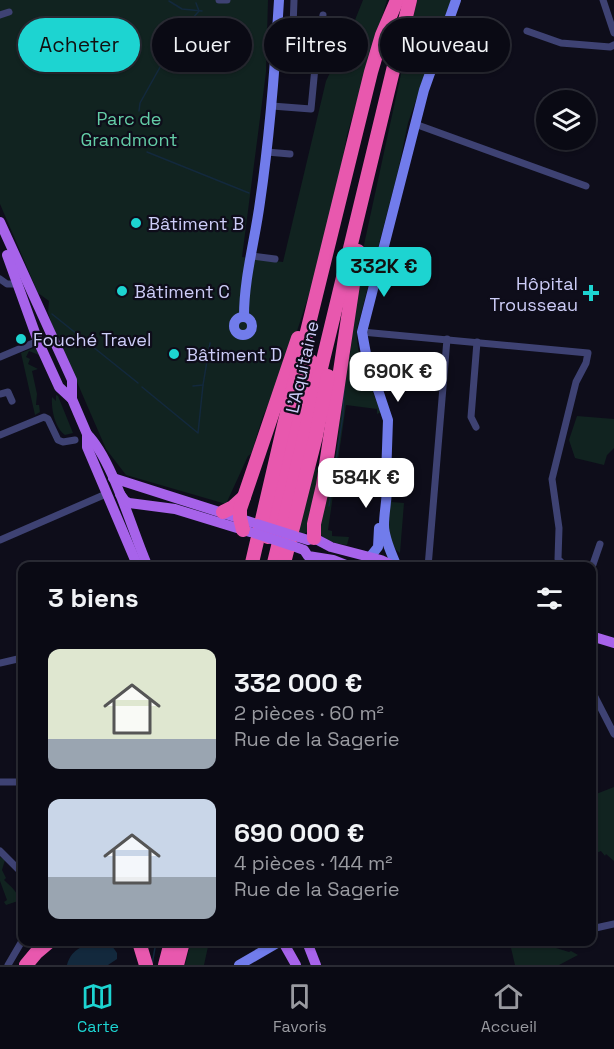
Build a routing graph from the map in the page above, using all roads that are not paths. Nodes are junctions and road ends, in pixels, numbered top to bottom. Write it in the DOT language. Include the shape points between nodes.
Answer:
graph roads {
  1 [pos="219,0"];
  2 [pos="226,0"];
  3 [pos="279,0"];
  4 [pos="294,0"];
  5 [pos="398,0"];
  6 [pos="410,0"];
  7 [pos="456,0"];
  8 [pos="603,0"];
  9 [pos="9,12"];
  10 [pos="0,15"];
  11 [pos="323,15"];
  12 [pos="293,18"];
  13 [pos="322,18"];
  14 [pos="614,30"];
  15 [pos="527,31"];
  16 [pos="614,45"];
  17 [pos="315,72"];
  18 [pos="272,106"];
  19 [pos="415,124"];
  20 [pos="267,152"];
  21 [pos="290,154"];
  22 [pos="586,186"];
  23 [pos="0,222"];
  24 [pos="0,238"];
  25 [pos="358,250"];
  26 [pos="252,256"];
  27 [pos="275,259"];
  28 [pos="324,266"];
  29 [pos="0,279"];
  30 [pos="17,284"];
  31 [pos="244,316"];
  32 [pos="362,332"];
  33 [pos="447,339"];
  34 [pos="38,341"];
  35 [pos="477,342"];
  36 [pos="0,357"];
  37 [pos="0,394"];
  38 [pos="72,399"];
  39 [pos="12,401"];
  40 [pos="476,427"];
  41 [pos="87,434"];
  42 [pos="0,435"];
  43 [pos="75,440"];
  44 [pos="386,477"];
  45 [pos="113,478"];
  46 [pos="132,485"];
  47 [pos="118,492"];
  48 [pos="106,494"];
  49 [pos="244,497"];
  50 [pos="141,504"];
  51 [pos="224,512"];
  52 [pos="130,523"];
  53 [pos="249,526"];
  54 [pos="0,540"];
  55 [pos="309,543"];
  56 [pos="600,544"];
  57 [pos="370,557"];
  58 [pos="136,562"];
  59 [pos="146,562"];
  60 [pos="252,562"];
  61 [pos="262,562"];
  62 [pos="274,562"];
  63 [pos="285,562"];
  64 [pos="331,562"];
  65 [pos="383,562"];
  66 [pos="394,562"];
  67 [pos="428,562"];
  68 [pos="561,562"];
  69 [pos="594,562"];
  70 [pos="596,638"];
  71 [pos="614,643"];
  72 [pos="18,659"];
  73 [pos="0,663"];
  74 [pos="596,699"];
  75 [pos="614,734"];
  76 [pos="0,782"];
  77 [pos="17,782"];
  78 [pos="0,851"];
  79 [pos="18,869"];
  80 [pos="614,924"];
  81 [pos="596,928"];
  82 [pos="19,946"];
  83 [pos="44,946"];
  84 [pos="141,946"];
  85 [pos="170,946"];
  86 [pos="182,946"];
  87 [pos="274,946"];
  88 [pos="284,946"];
  89 [pos="309,946"];
  90 [pos="8,965"];
  91 [pos="26,965"];
  92 [pos="146,965"];
  93 [pos="165,965"];
  94 [pos="177,965"];
  95 [pos="239,965"];
  96 [pos="296,965"];
  97 [pos="316,965"];
  1 -- 2 [label="street"];
  3 -- 18 [label="street"];
  4 -- 12 [label="street"];
  5 -- 28 [label="highway" via="382,35"];
  5 -- 61 [label="highway, L'Aquitaine"];
  6 -- 25 [label="highway" via="402,69"];
  6 -- 62 [label="highway, L'Aquitaine"];
  7 -- 19 [label="street"];
  8 -- 14 [label="street"];
  9 -- 10 [label="street"];
  11 -- 13 [label="street"];
  15 -- 16 [label="street" via="566,44"];
  17 -- 18 [label="street" via="311,109"];
  18 -- 20 [label="street"];
  19 -- 22 [label="street"];
  19 -- 32 [label="street"];
  20 -- 21 [label="street"];
  20 -- 26 [label="street"];
  23 -- 38 [label="main road" via="72,380"];
  24 -- 30 [label="main road"];
  25 -- 55 [label="highway" via="323,485"];
  25 -- 63 [label="highway"];
  26 -- 27 [label="street"];
  26 -- 31 [label="street"];
  28 -- 49 [label="highway"];
  28 -- 60 [label="highway"];
  29 -- 30 [label="street"];
  30 -- 34 [label="main road"];
  32 -- 33 [label="street"];
  32 -- 44 [label="street" via="388,420"];
  33 -- 35 [label="street"];
  33 -- 67 [label="street"];
  34 -- 36 [label="street"];
  34 -- 38 [label="main road" via="59,387"];
  35 -- 40 [label="street" via="471,417"];
  35 -- 68 [label="street" via="588,353 576,382 552,479"];
  37 -- 39 [label="street" via="8,392"];
  38 -- 41 [label="main road"];
  41 -- 45 [label="main road" via="97,444"];
  41 -- 48 [label="main road" via="87,447"];
  42 -- 43 [label="street" via="44,417 58,440"];
  44 -- 57 [label="street" via="378,547"];
  44 -- 66 [label="street" via="384,531"];
  45 -- 46 [label="main road"];
  45 -- 47 [label="main road"];
  46 -- 47 [label="main road"];
  46 -- 51 [label="main road"];
  47 -- 48 [label="main road"];
  47 -- 50 [label="main road" via="125,501"];
  47 -- 52 [label="main road"];
  48 -- 54 [label="street"];
  48 -- 58 [label="main road"];
  49 -- 51 [label="highway"];
  49 -- 53 [label="highway"];
  50 -- 52 [label="main road" via="132,512"];
  50 -- 53 [label="main road"];
  51 -- 53 [label="main road"];
  52 -- 59 [label="main road"];
  53 -- 55 [label="main road, bridge"];
  55 -- 57 [label="main road"];
  55 -- 64 [label="main road" via="308,556"];
  56 -- 69 [label="street"];
  57 -- 65 [label="main road"];
  70 -- 71 [label="main road"];
  72 -- 73 [label="street"];
  74 -- 75 [label="street"];
  76 -- 77 [label="street"];
  78 -- 79 [label="street"];
  80 -- 81 [label="street"];
  82 -- 90 [label="street"];
  83 -- 91 [label="highway"];
  84 -- 92 [label="highway"];
  85 -- 93 [label="highway"];
  86 -- 94 [label="highway"];
  87 -- 95 [label="street"];
  88 -- 96 [label="main road"];
  89 -- 97 [label="main road"];
}
